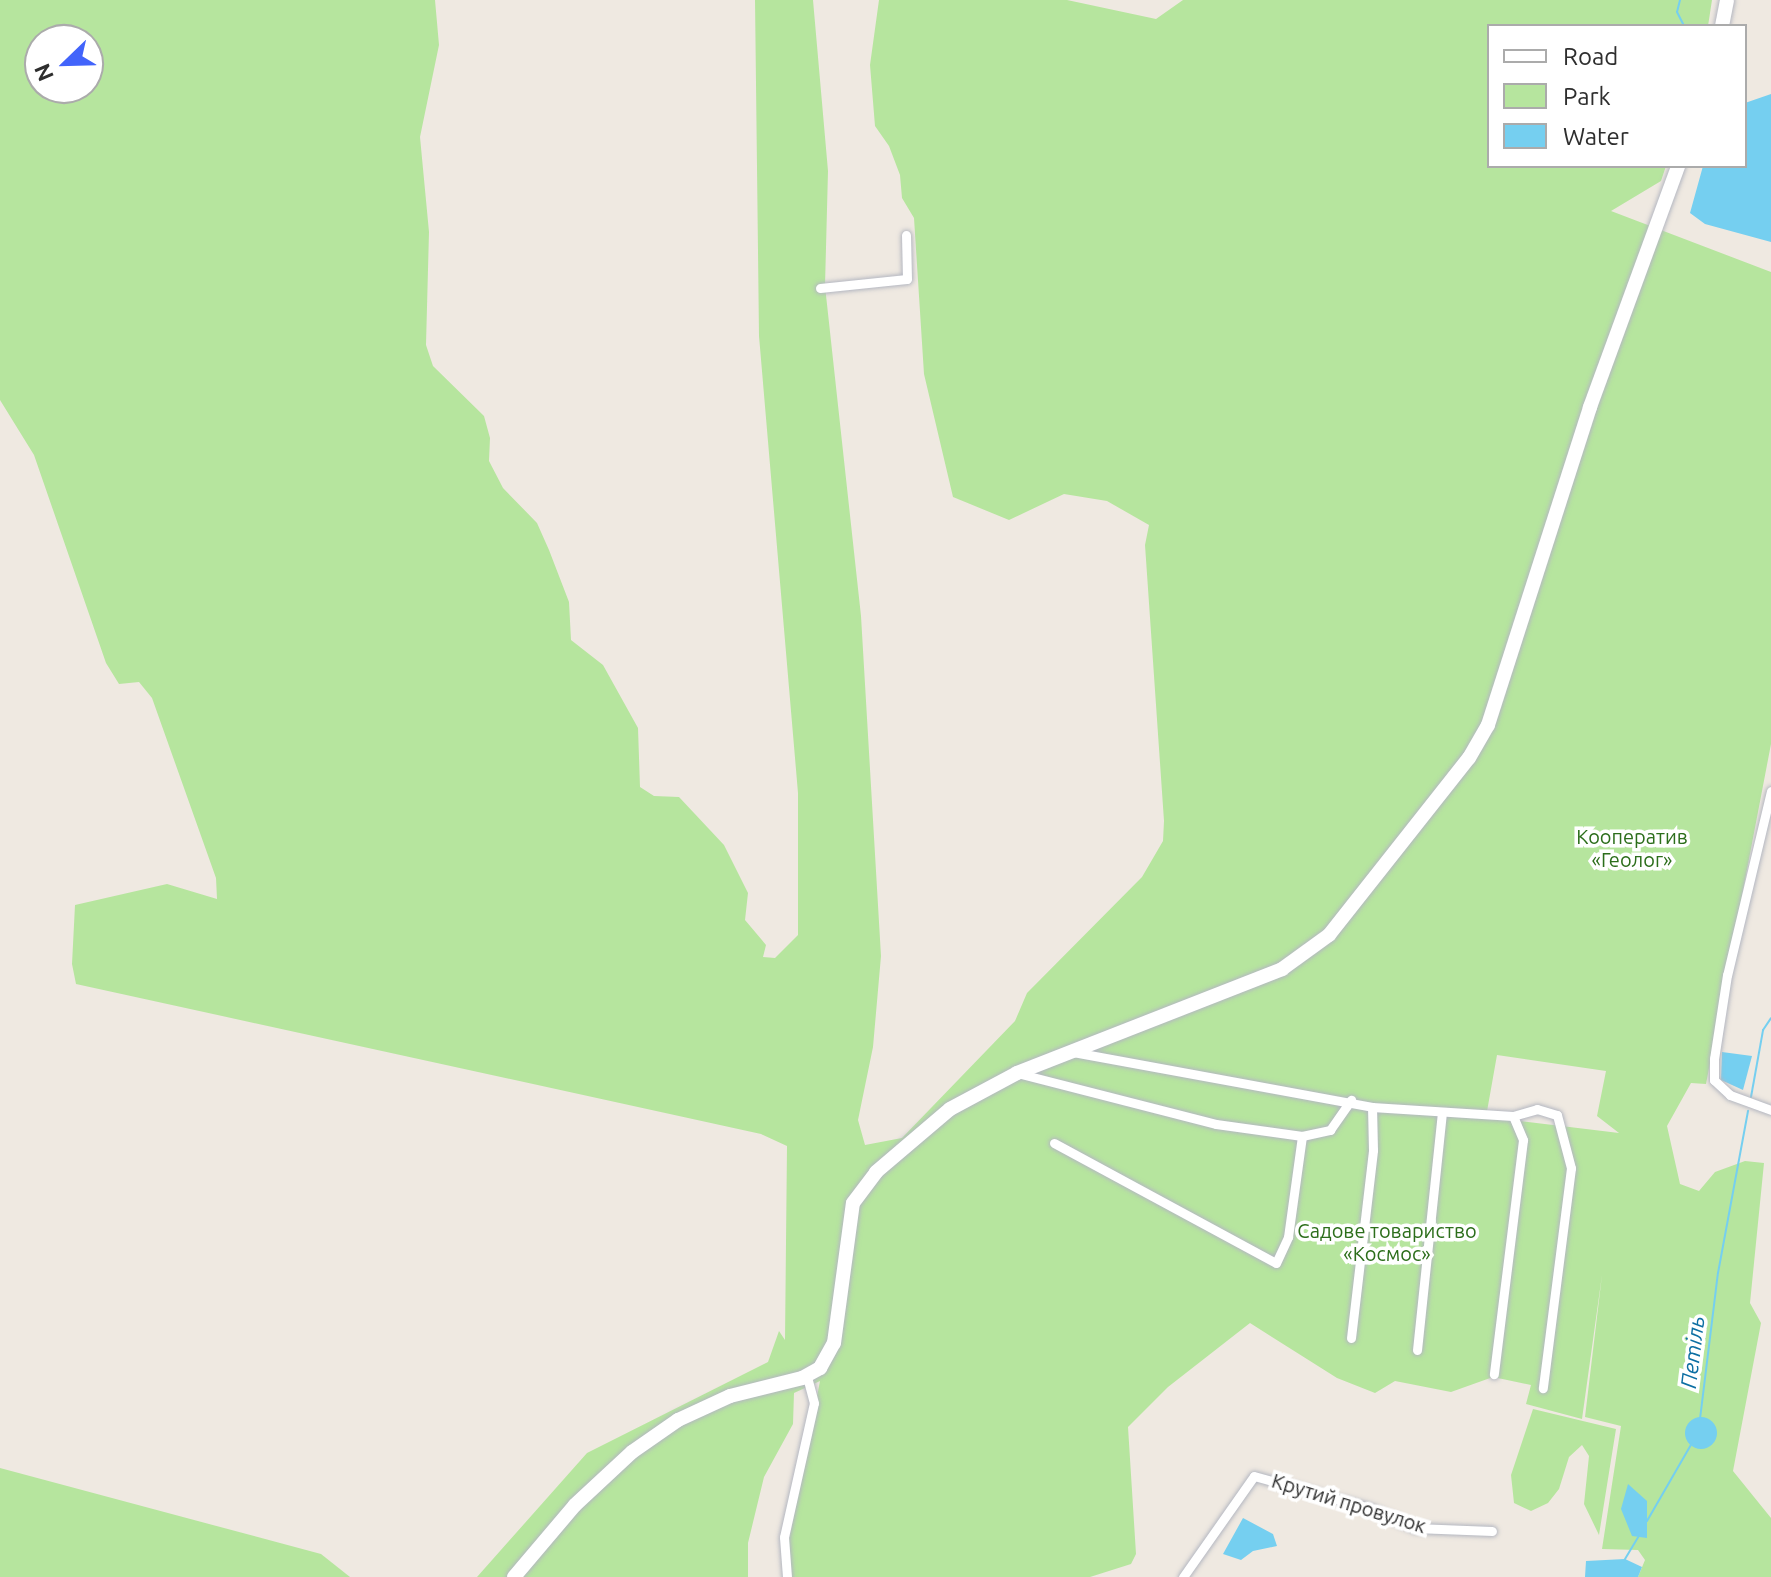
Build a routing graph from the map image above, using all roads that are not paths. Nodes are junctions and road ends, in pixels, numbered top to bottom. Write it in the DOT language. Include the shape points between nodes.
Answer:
graph roads {
  1 [pos="1727,0"];
  2 [pos="1722,24"];
  3 [pos="1677,168"];
  4 [pos="906,235"];
  5 [pos="820,288"];
  6 [pos="1771,791"];
  7 [pos="1070,1052"];
  8 [pos="1017,1073"];
  9 [pos="1351,1100"];
  10 [pos="1372,1107"];
  11 [pos="1771,1110"];
  12 [pos="1442,1114"];
  13 [pos="1513,1116"];
  14 [pos="1302,1136"];
  15 [pos="1054,1143"];
  16 [pos="1351,1338"];
  17 [pos="1417,1350"];
  18 [pos="1494,1374"];
  19 [pos="807,1376"];
  20 [pos="1543,1388"];
  21 [pos="1492,1531"];
  22 [pos="514,1577"];
  23 [pos="787,1577"];
  24 [pos="1183,1577"];
  1 -- 2 [label="street"];
  3 -- 7 [label="street" via="1590,407 1496,701 1469,758 1338,924 1305,957"];
  4 -- 5 [label="street" via="907,279"];
  6 -- 11 [label="street" via="1727,975 1714,1080 1730,1095"];
  7 -- 8 [label="street"];
  7 -- 9 [label="street"];
  8 -- 14 [label="street" via="1216,1124"];
  8 -- 19 [label="street" via="950,1109 860,1191 848,1217 834,1343 828,1359"];
  9 -- 10 [label="street"];
  9 -- 14 [label="street" via="1330,1130"];
  10 -- 12 [label="street"];
  10 -- 16 [label="street" via="1373,1150"];
  12 -- 13 [label="street"];
  12 -- 17 [label="street"];
  13 -- 18 [label="street" via="1523,1140"];
  13 -- 20 [label="street" via="1537,1109 1557,1115 1571,1168"];
  14 -- 15 [label="street" via="1288,1237 1276,1263"];
  19 -- 22 [label="street" via="730,1396 678,1420 632,1452 575,1505"];
  19 -- 23 [label="street" via="814,1403 784,1537"];
  21 -- 24 [label="street, Крутий провулок" via="1415,1528 1369,1508 1254,1476"];
}
